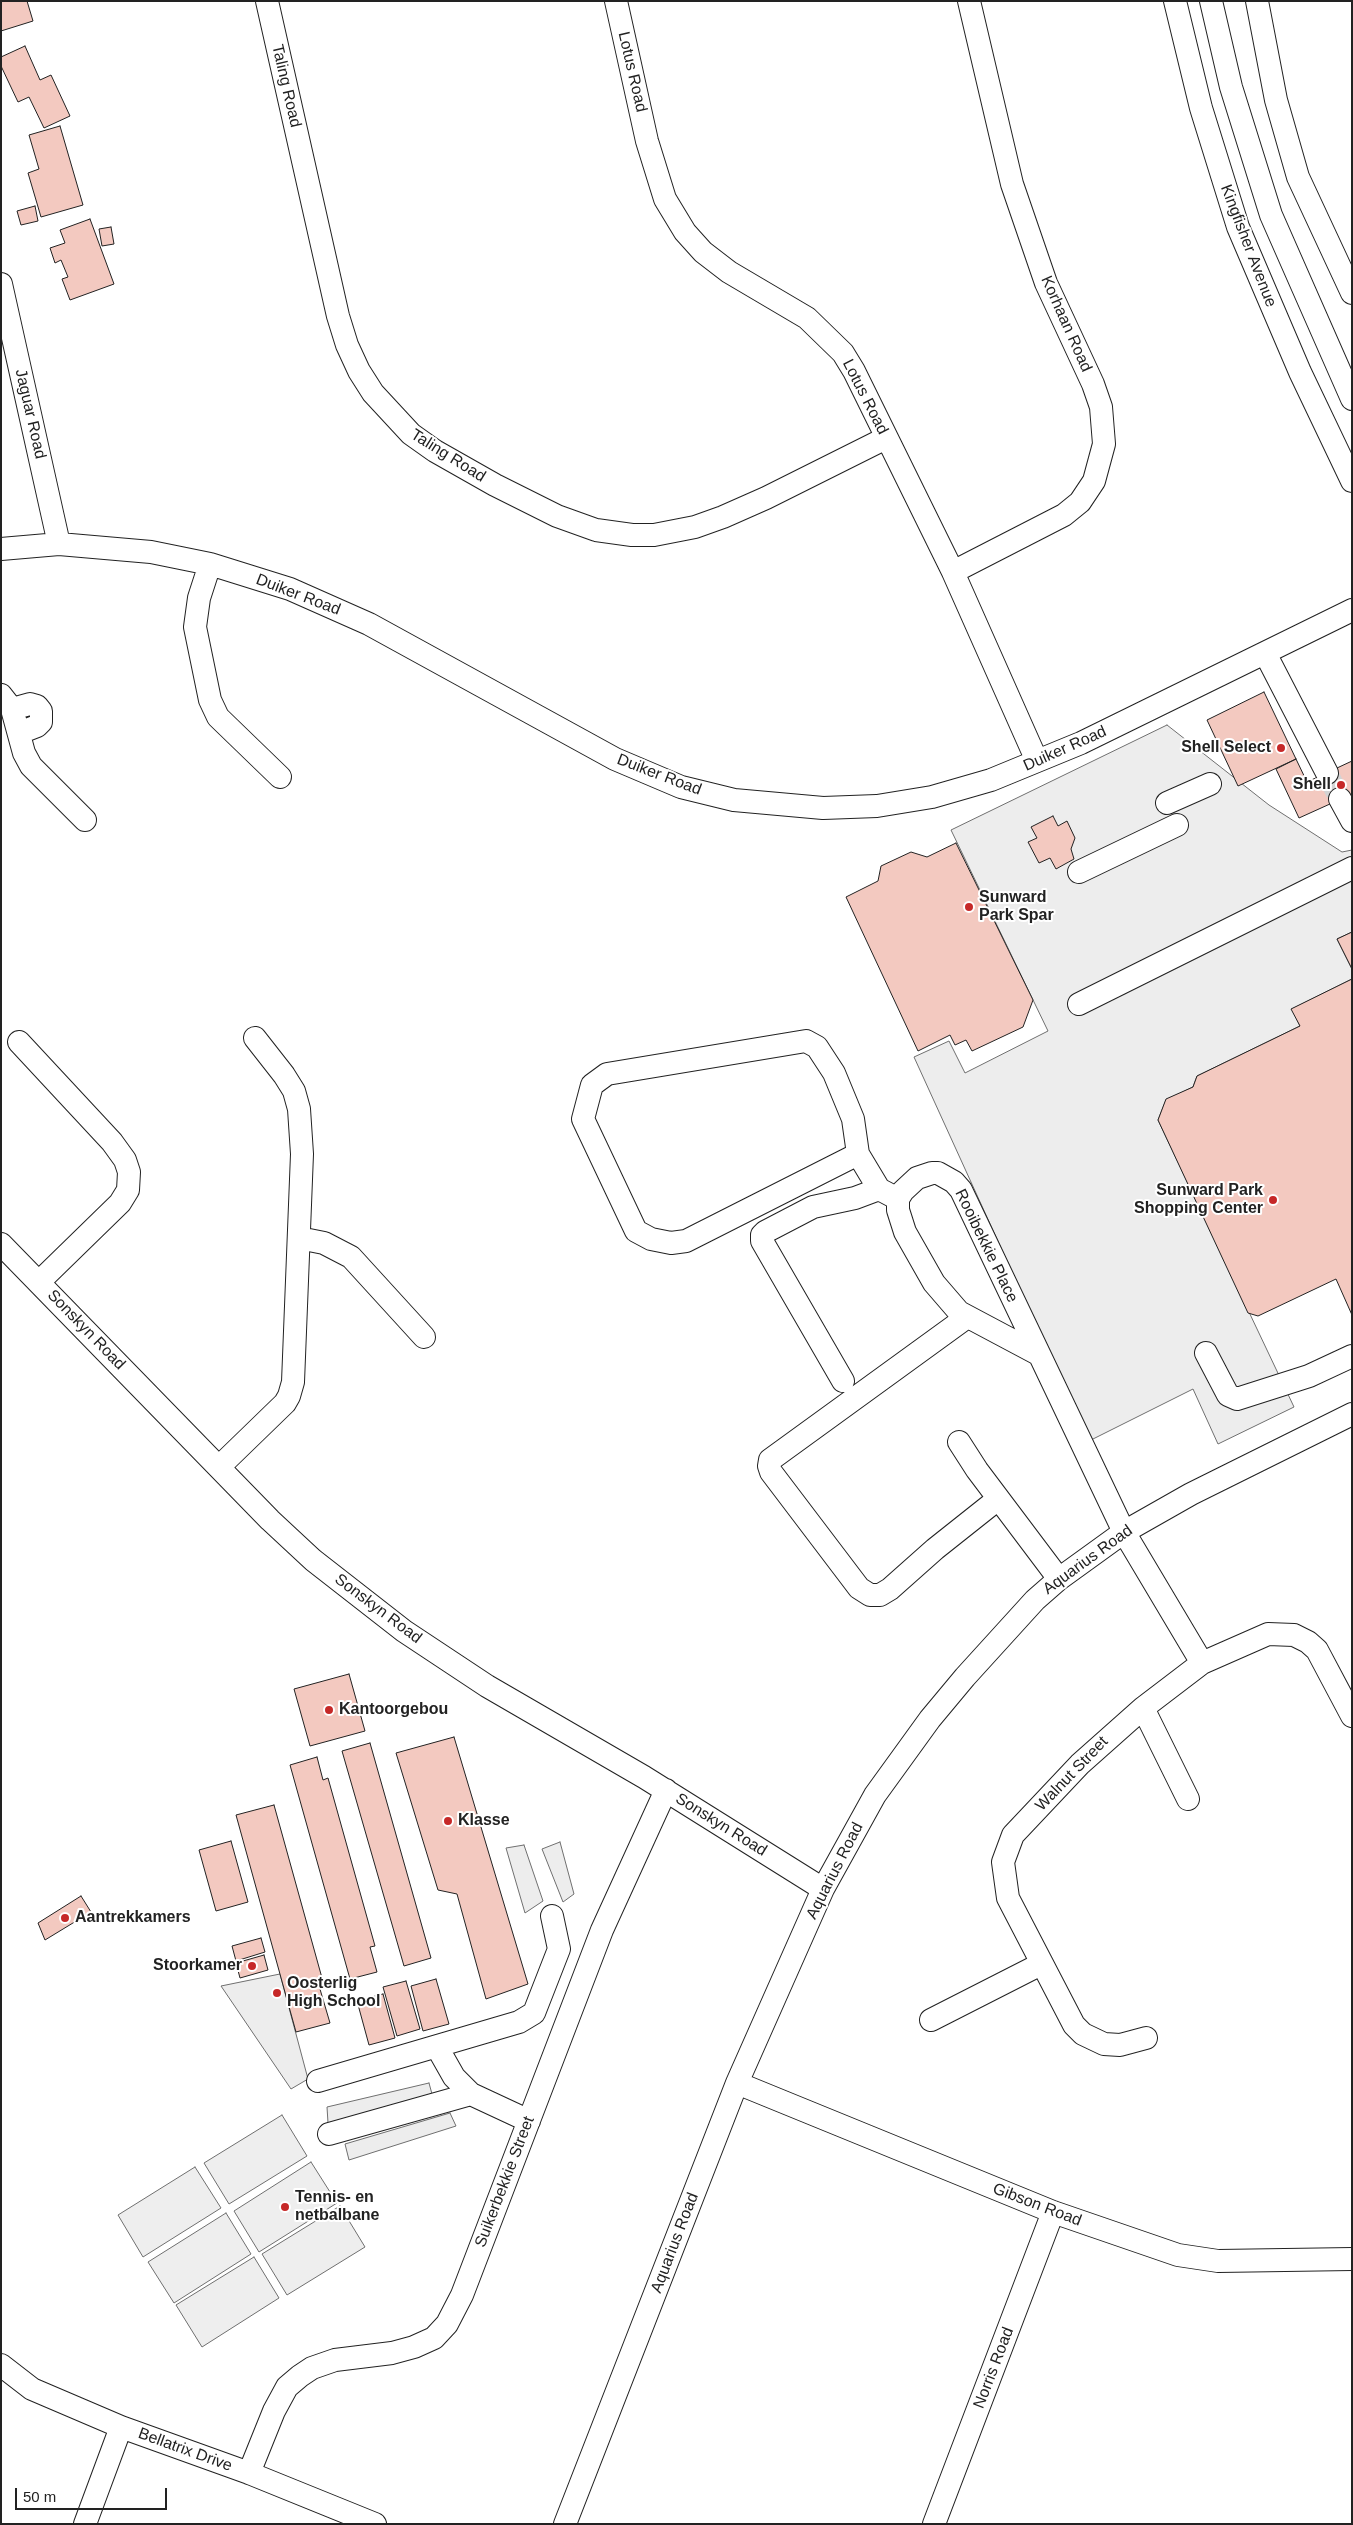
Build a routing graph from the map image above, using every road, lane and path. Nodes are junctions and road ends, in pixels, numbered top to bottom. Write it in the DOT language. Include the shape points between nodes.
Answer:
graph roads {
  1 [pos="266,1"];
  2 [pos="616,1"];
  3 [pos="970,1"];
  4 [pos="1175,1"];
  5 [pos="1212,1"];
  6 [pos="1257,1"];
  7 [pos="1,284"];
  8 [pos="1352,293"];
  9 [pos="1352,399"];
  10 [pos="886,438"];
  11 [pos="1352,481"];
  12 [pos="59,544"];
  13 [pos="1,549"];
  14 [pos="210,564"];
  15 [pos="953,572"];
  16 [pos="1352,610"];
  17 [pos="1265,654"];
  18 [pos="7,702"];
  19 [pos="1037,761"];
  20 [pos="1327,773"];
  21 [pos="280,777"];
  22 [pos="1210,784"];
  23 [pos="1340,799"];
  24 [pos="1167,803"];
  25 [pos="85,820"];
  26 [pos="1352,821"];
  27 [pos="1177,825"];
  28 [pos="1352,868"];
  29 [pos="1078,872"];
  30 [pos="1079,1004"];
  31 [pos="255,1038"];
  32 [pos="19,1042"];
  33 [pos="858,1154"];
  34 [pos="889,1194"];
  35 [pos="299,1238"];
  36 [pos="1,1244"];
  37 [pos="39,1282"];
  38 [pos="967,1317"];
  39 [pos="424,1337"];
  40 [pos="1206,1353"];
  41 [pos="1038,1354"];
  42 [pos="1352,1356"];
  43 [pos="843,1381"];
  44 [pos="1350,1418"];
  45 [pos="959,1442"];
  46 [pos="218,1467"];
  47 [pos="998,1498"];
  48 [pos="1124,1532"];
  49 [pos="1059,1579"];
  50 [pos="1202,1663"];
  51 [pos="1143,1708"];
  52 [pos="1352,1716"];
  53 [pos="666,1790"];
  54 [pos="1188,1799"];
  55 [pos="823,1889"];
  56 [pos="552,1916"];
  57 [pos="1041,1964"];
  58 [pos="931,2020"];
  59 [pos="1146,2038"];
  60 [pos="437,2047"];
  61 [pos="318,2081"];
  62 [pos="737,2083"];
  63 [pos="471,2094"];
  64 [pos="529,2121"];
  65 [pos="328,2134"];
  66 [pos="1054,2212"];
  67 [pos="1352,2259"];
  68 [pos="1,2366"];
  69 [pos="121,2427"];
  70 [pos="249,2472"];
  71 [pos="371,2523"];
  72 [pos="85,2524"];
  73 [pos="565,2524"];
  74 [pos="934,2524"];
  1 -- 10 [label="street, Taling Road" via="347,345 373,393 405,428 435,451 557,516 596,530 654,535 695,527 723,517"];
  2 -- 10 [label="street, Lotus Road" via="656,175 674,216 703,252 729,272 807,318 843,352"];
  3 -- 15 [label="street, Korhaan Road" via="1012,184 1046,283 1093,384 1101,407 1104,444 1094,481 1080,502 1064,515"];
  4 -- 11 [label="street, Kingfisher Avenue" via="1201,108 1238,227 1296,364"];
  5 -- 9 [label="street, Kingfisher Avenue" via="1231,87 1271,215"];
  6 -- 8 [label="street" via="1276,100 1298,177"];
  7 -- 12 [label="street, Jaguar Road"];
  10 -- 15 [label="street, Lotus Road"];
  12 -- 13 [label="street, Duiker Road"];
  12 -- 14 [label="street, Duiker Road" via="151,552"];
  14 -- 19 [label="street, Duiker Road" via="290,589 369,624 615,759 681,787 734,800 823,808 876,806 932,797 991,780"];
  14 -- 21 [label="street" via="195,627 210,700 218,718"];
  15 -- 19 [label="street, Lotus Road"];
  16 -- 17 [label="street, Duiker Road"];
  17 -- 19 [label="street, Duiker Road"];
  17 -- 20 [label="street"];
  18 -- 25 [label="street" via="30,704 41,710 41,722 18,733 31,766"];
  22 -- 24 [label="street"];
  23 -- 26 [label="street"];
  27 -- 29 [label="street"];
  28 -- 30 [label="street"];
  31 -- 35 [label="street" via="294,1091 299,1109 302,1154"];
  32 -- 37 [label="street" via="112,1142 129,1172 128,1190 120,1203"];
  33 -- 33 [label="street" via="686,1242 671,1243 651,1239 636,1231 583,1118 592,1085 607,1074 806,1041 817,1047 834,1073 853,1119"];
  33 -- 34 [label="street"];
  34 -- 38 [label="street" via="917,1255 944,1297"];
  34 -- 41 [label="street, Rooibekkie Place" via="924,1175 938,1174 954,1182 967,1201"];
  34 -- 43 [label="street" via="813,1207 762,1235 762,1241"];
  35 -- 39 [label="street" via="324,1243 351,1257"];
  35 -- 46 [label="street" via="293,1382 289,1396"];
  36 -- 37 [label="street, Sonskyn Road"];
  37 -- 46 [label="street, Sonskyn Road"];
  38 -- 41 [label="street"];
  38 -- 47 [label="street" via="770,1460 769,1466 859,1588 870,1595 880,1595 890,1589"];
  40 -- 42 [label="street" via="1228,1395 1237,1399 1309,1376"];
  41 -- 48 [label="street, Rooibekkie Place"];
  44 -- 48 [label="street, Aquarius Road" via="1191,1494"];
  45 -- 47 [label="street"];
  46 -- 53 [label="street, Sonskyn Road" via="313,1560 404,1631 487,1686"];
  47 -- 49 [label="street"];
  48 -- 49 [label="street, Aquarius Road"];
  48 -- 50 [label="street, Rooibekkie Place"];
  49 -- 55 [label="street, Aquarius Road" via="1035,1600 930,1718 875,1795"];
  50 -- 51 [label="street, Walnut Street"];
  50 -- 52 [label="street, Walnut Street" via="1268,1634 1294,1635 1317,1650"];
  51 -- 54 [label="street"];
  51 -- 57 [label="street, Walnut Street" via="1080,1764 1013,1836 1006,1849 1003,1874 1008,1898"];
  53 -- 55 [label="street, Sonskyn Road"];
  53 -- 64 [label="street, Suikerbekkie Street" via="602,1930"];
  55 -- 62 [label="street, Aquarius Road"];
  56 -- 60 [label="street" via="559,1949 534,2013 520,2022"];
  57 -- 58 [label="street"];
  57 -- 59 [label="street, Walnut Street" via="1065,2011 1083,2034 1112,2045"];
  60 -- 61 [label="street"];
  60 -- 63 [label="street" via="454,2077"];
  62 -- 66 [label="street, Gibson Road"];
  62 -- 73 [label="street, Aquarius Road"];
  63 -- 64 [label="street"];
  63 -- 65 [label="street"];
  64 -- 70 [label="street, Suikerbekkie Street" via="462,2295 447,2324 434,2338 414,2347 335,2360 300,2376 287,2387 274,2411"];
  66 -- 67 [label="street, Gibson Road" via="1197,2259"];
  66 -- 74 [label="street, Norris Road"];
  68 -- 69 [label="street, Bellatrix Drive" via="32,2389"];
  69 -- 70 [label="street, Bellatrix Drive"];
  69 -- 72 [label="street"];
  70 -- 71 [label="street, Bellatrix Drive"];
}
